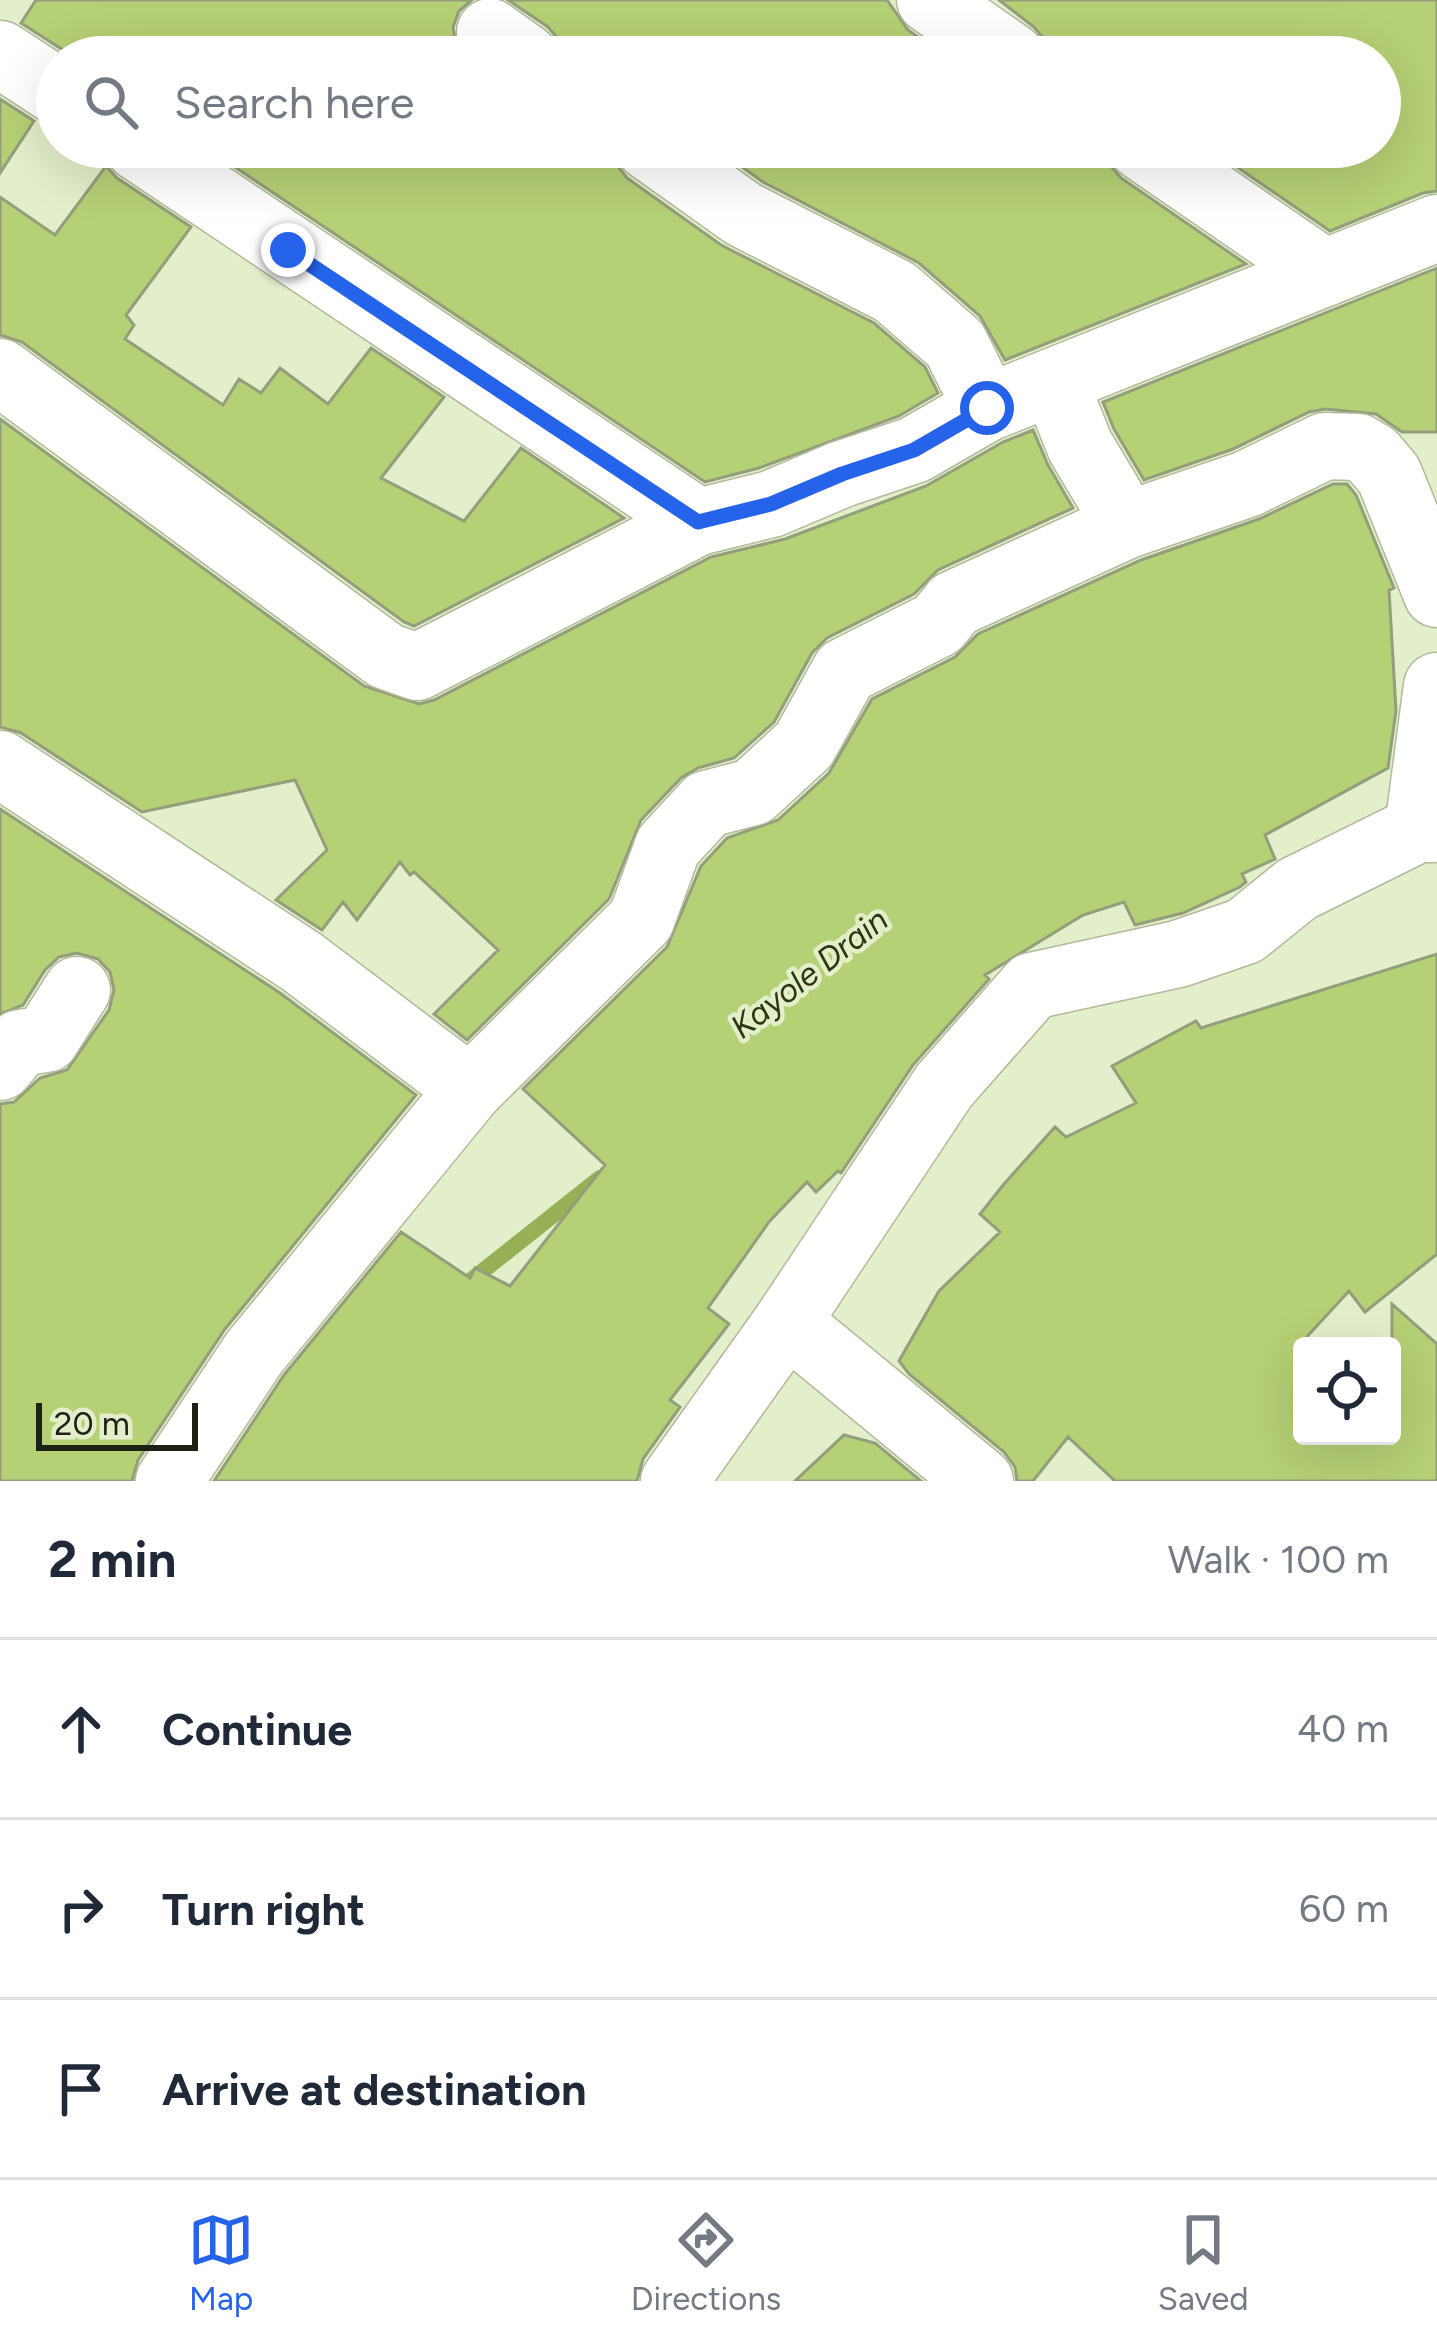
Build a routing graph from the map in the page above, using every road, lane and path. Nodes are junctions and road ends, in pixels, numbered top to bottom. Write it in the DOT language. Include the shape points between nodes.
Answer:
graph roads {
  1 [pos="930,0"];
  2 [pos="982,36"];
  3 [pos="0,54"];
  4 [pos="36,77"];
  5 [pos="169,168"];
  6 [pos="679,168"];
  7 [pos="1172,168"];
  8 [pos="1437,228"];
  9 [pos="1324,273"];
  10 [pos="0,372"];
  11 [pos="1054,381"];
  12 [pos="987,408"];
  13 [pos="698,522"];
  14 [pos="1127,525"];
  15 [pos="1437,594"];
  16 [pos="1437,686"];
  17 [pos="0,764"];
  18 [pos="1427,829"];
  19 [pos="77,990"];
  20 [pos="0,1067"];
  21 [pos="470,1089"];
  22 [pos="787,1322"];
  23 [pos="169,1481"];
  24 [pos="674,1481"];
  25 [pos="980,1481"];
  1 -- 2 [label="street"];
  3 -- 4 [label="street"];
  5 -- 13 [label="street"];
  6 -- 12 [label="street" via="742,214 895,292 955,344"];
  7 -- 9 [label="street"];
  8 -- 9 [label="street"];
  9 -- 11 [label="street"];
  10 -- 13 [label="street" via="386,656 417,667"];
  11 -- 12 [label="street"];
  11 -- 14 [label="street" via="1080,446"];
  12 -- 13 [label="street" via="914,450 771,504"];
  14 -- 15 [label="street" via="1247,484 1324,446 1358,447 1389,476"];
  14 -- 21 [label="street" via="954,604 938,624 844,671 803,745 753,792 706,804 668,846 641,920"];
  16 -- 18 [label="street"];
  17 -- 21 [label="street" via="302,962"];
  18 -- 22 [label="street" via="1298,889 1245,931 1032,986 944,1086"];
  19 -- 20 [label="street" via="46,1039 20,1043"];
  21 -- 23 [label="street" via="254,1354"];
  22 -- 24 [label="street"];
  22 -- 25 [label="street"];
}
